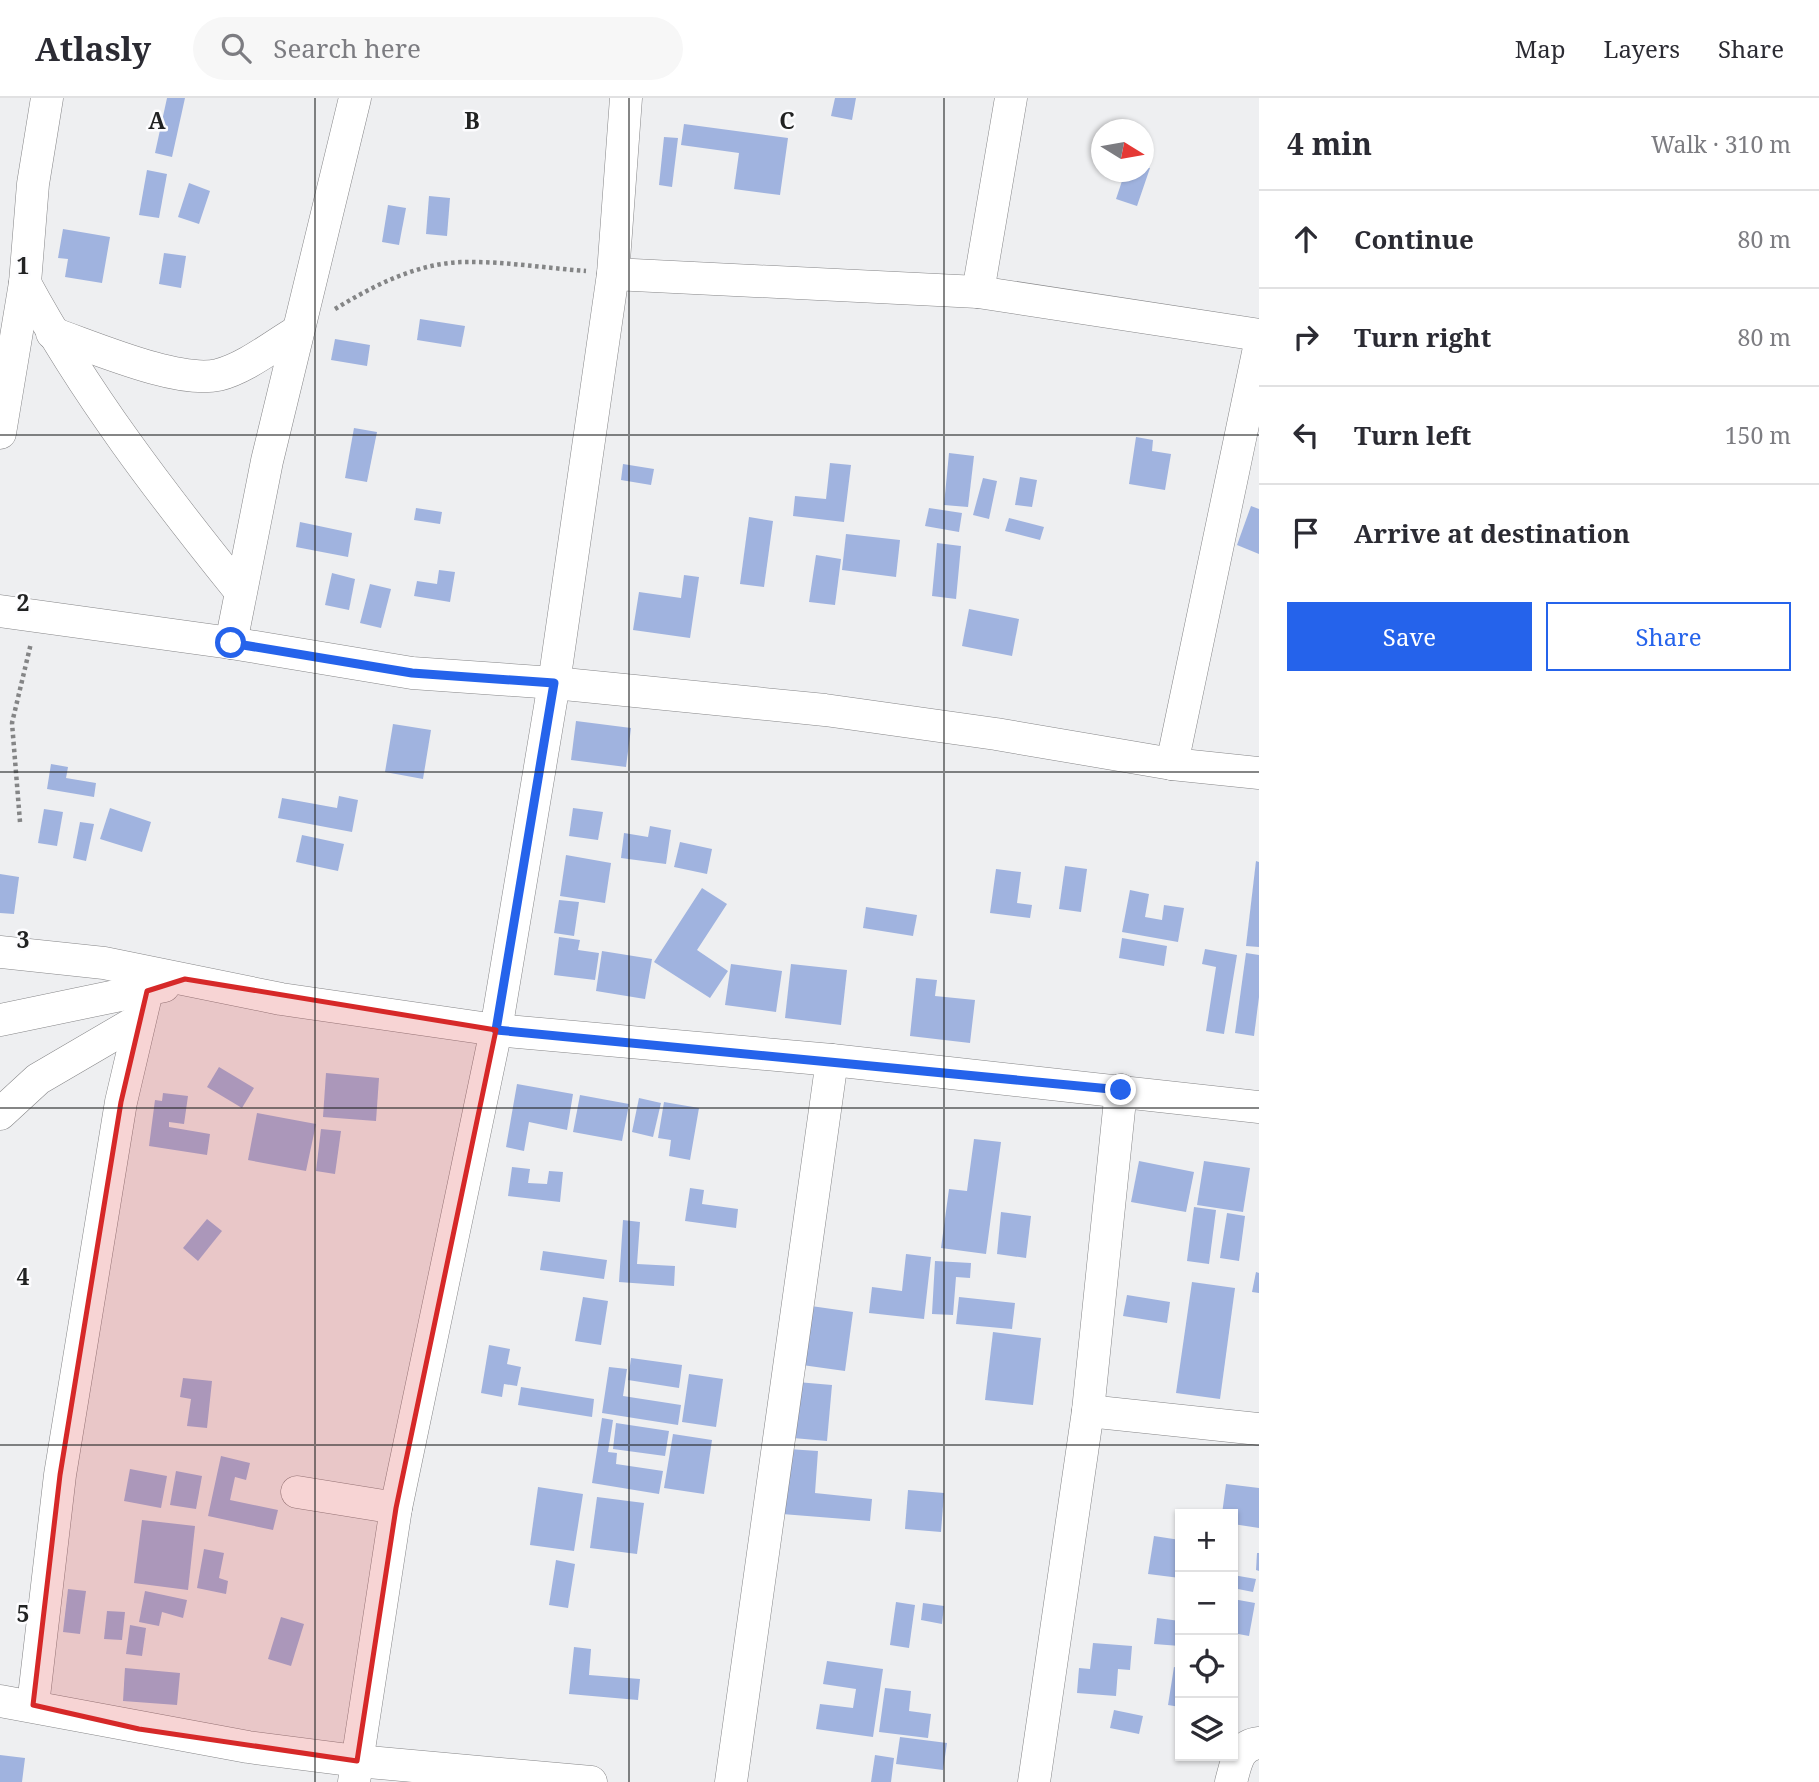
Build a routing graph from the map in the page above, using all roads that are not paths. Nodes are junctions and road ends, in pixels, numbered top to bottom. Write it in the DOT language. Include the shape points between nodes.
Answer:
graph roads {
  1 [pos="47,98"];
  2 [pos="355,98"];
  3 [pos="626,98"];
  4 [pos="1011,98"];
  5 [pos="613,274"];
  6 [pos="25,283"];
  7 [pos="978,292"];
  8 [pos="298,331"];
  9 [pos="52,333"];
  10 [pos="1259,335"];
  11 [pos="1259,348"];
  12 [pos="0,433"];
  13 [pos="240,591"];
  14 [pos="0,611"];
  15 [pos="231,643"];
  16 [pos="554,683"];
  17 [pos="1172,764"];
  18 [pos="1259,773"];
  19 [pos="0,952"];
  20 [pos="185,979"];
  21 [pos="143,1006"];
  22 [pos="0,1020"];
  23 [pos="496,1030"];
  24 [pos="832,1060"];
  25 [pos="1121,1090"];
  26 [pos="1259,1107"];
  27 [pos="0,1114"];
  28 [pos="1088,1411"];
  29 [pos="1259,1429"];
  30 [pos="297,1492"];
  31 [pos="396,1508"];
  32 [pos="0,1701"];
  33 [pos="33,1705"];
  34 [pos="1259,1742"];
  35 [pos="356,1771"];
  36 [pos="591,1782"];
  37 [pos="731,1782"];
  38 [pos="1034,1782"];
  39 [pos="1231,1782"];
  1 -- 6 [label="street" via="33,184"];
  2 -- 8 [label="street"];
  3 -- 5 [label="street"];
  4 -- 7 [label="street"];
  5 -- 7 [label="street"];
  5 -- 16 [label="street"];
  6 -- 9 [label="street"];
  6 -- 12 [label="street"];
  7 -- 10 [label="street"];
  8 -- 9 [label="street" via="231,371 205,377 178,373"];
  8 -- 13 [label="street"];
  9 -- 13 [label="street" via="114,427"];
  11 -- 17 [label="street"];
  13 -- 15 [label="street"];
  14 -- 15 [label="street"];
  15 -- 16 [label="street" via="412,673"];
  16 -- 17 [label="street" via="825,710"];
  16 -- 23 [label="street"];
  17 -- 18 [label="street"];
  19 -- 20 [label="street" via="104,963"];
  20 -- 21 [label="street"];
  20 -- 23 [label="street" via="281,999"];
  21 -- 22 [label="street"];
  21 -- 27 [label="street" via="38,1080"];
  21 -- 33 [label="street" via="121,1101 60,1475"];
  23 -- 24 [label="street"];
  23 -- 31 [label="street"];
  24 -- 25 [label="street"];
  24 -- 37 [label="street"];
  25 -- 26 [label="street"];
  25 -- 28 [label="street"];
  28 -- 29 [label="street"];
  28 -- 38 [label="street"];
  30 -- 31 [label="street"];
  31 -- 35 [label="street"];
  32 -- 33 [label="street"];
  33 -- 35 [label="street"];
  34 -- 39 [label="street" via="1241,1750"];
  35 -- 36 [label="street"];
}
